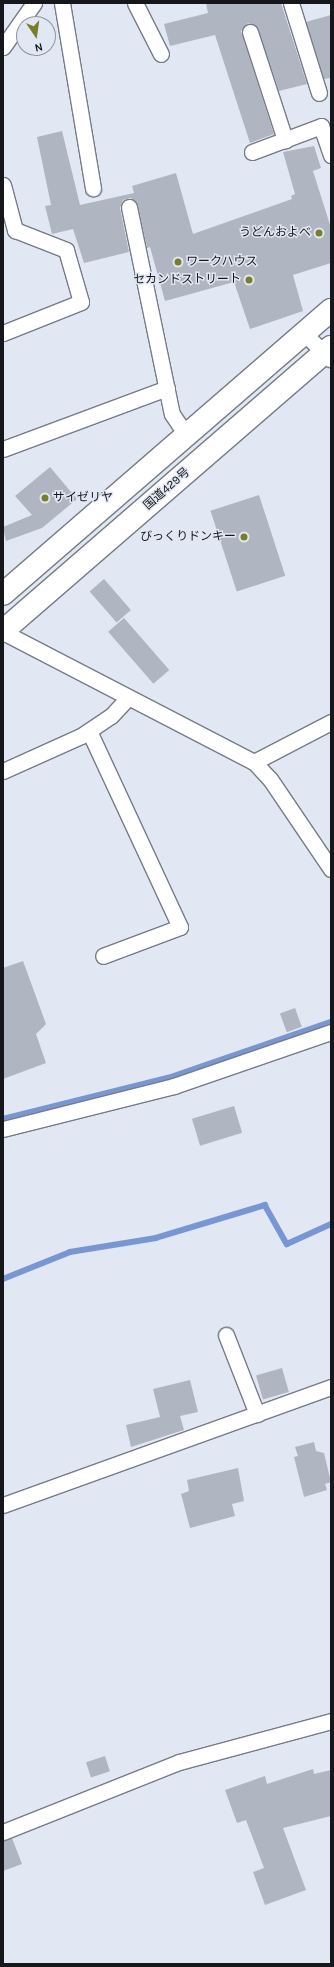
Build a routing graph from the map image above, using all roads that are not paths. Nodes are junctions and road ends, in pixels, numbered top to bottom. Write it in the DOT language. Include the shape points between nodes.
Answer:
graph roads {
  1 [pos="34,3"];
  2 [pos="62,3"];
  3 [pos="135,3"];
  4 [pos="291,3"];
  5 [pos="250,32"];
  6 [pos="3,47"];
  7 [pos="161,54"];
  8 [pos="318,93"];
  9 [pos="285,140"];
  10 [pos="252,152"];
  11 [pos="331,155"];
  12 [pos="3,185"];
  13 [pos="93,188"];
  14 [pos="129,207"];
  15 [pos="331,310"];
  16 [pos="3,333"];
  17 [pos="304,333"];
  18 [pos="329,353"];
  19 [pos="167,388"];
  20 [pos="186,435"];
  21 [pos="3,449"];
  22 [pos="3,594"];
  23 [pos="3,631"];
  24 [pos="128,698"];
  25 [pos="331,722"];
  26 [pos="89,731"];
  27 [pos="254,762"];
  28 [pos="3,771"];
  29 [pos="331,870"];
  30 [pos="103,956"];
  31 [pos="331,1032"];
  32 [pos="3,1129"];
  33 [pos="226,1335"];
  34 [pos="331,1387"];
  35 [pos="257,1414"];
  36 [pos="3,1505"];
  37 [pos="331,1721"];
  38 [pos="3,1832"];
  1 -- 6 [label="street"];
  2 -- 13 [label="street"];
  3 -- 7 [label="street"];
  4 -- 8 [label="street"];
  5 -- 9 [label="street"];
  9 -- 10 [label="street"];
  9 -- 11 [label="street" via="322,126"];
  12 -- 16 [label="street" via="14,230 66,250 81,302"];
  14 -- 19 [label="street"];
  15 -- 17 [label="highway"];
  17 -- 18 [label="street"];
  17 -- 20 [label="highway"];
  18 -- 23 [label="highway, 国道429号"];
  19 -- 20 [label="street" via="172,414"];
  19 -- 21 [label="street"];
  20 -- 22 [label="highway"];
  23 -- 24 [label="street"];
  24 -- 26 [label="street" via="111,716"];
  24 -- 27 [label="street"];
  25 -- 27 [label="street"];
  26 -- 28 [label="street"];
  26 -- 30 [label="street" via="180,927"];
  27 -- 29 [label="street" via="270,779"];
  31 -- 32 [label="street" via="174,1086"];
  33 -- 35 [label="street"];
  34 -- 35 [label="street"];
  35 -- 36 [label="street"];
  37 -- 38 [label="street" via="179,1762"];
}
